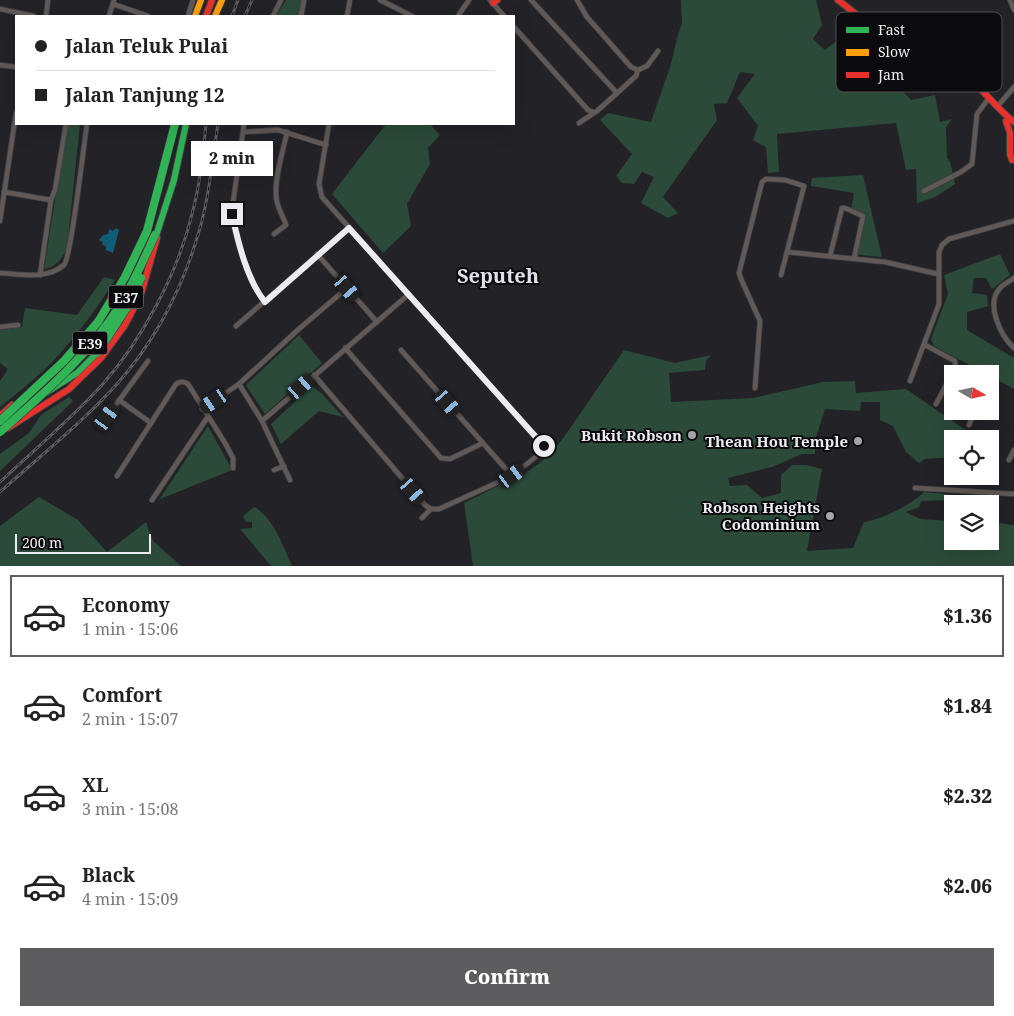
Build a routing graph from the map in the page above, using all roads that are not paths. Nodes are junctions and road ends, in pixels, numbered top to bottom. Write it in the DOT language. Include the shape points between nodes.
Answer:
graph roads {
  1 [pos="48,0"];
  2 [pos="193,0"];
  3 [pos="201,0"];
  4 [pos="208,0"];
  5 [pos="212,0"];
  6 [pos="220,0"];
  7 [pos="281,0"];
  8 [pos="304,0"];
  9 [pos="350,0"];
  10 [pos="380,0"];
  11 [pos="469,0"];
  12 [pos="531,0"];
  13 [pos="577,0"];
  14 [pos="838,0"];
  15 [pos="1010,0"];
  16 [pos="493,1"];
  17 [pos="113,2"];
  18 [pos="0,10"];
  19 [pos="1014,10"];
  20 [pos="853,12"];
  21 [pos="28,15"];
  22 [pos="46,15"];
  23 [pos="108,15"];
  24 [pos="146,15"];
  25 [pos="188,15"];
  26 [pos="195,15"];
  27 [pos="201,15"];
  28 [pos="206,15"];
  29 [pos="214,15"];
  30 [pos="274,15"];
  31 [pos="301,15"];
  32 [pos="347,15"];
  33 [pos="410,15"];
  34 [pos="459,15"];
  35 [pos="503,15"];
  36 [pos="515,28"];
  37 [pos="658,51"];
  38 [pos="0,65"];
  39 [pos="15,67"];
  40 [pos="638,70"];
  41 [pos="1014,87"];
  42 [pos="984,92"];
  43 [pos="617,93"];
  44 [pos="989,98"];
  45 [pos="593,112"];
  46 [pos="1004,115"];
  47 [pos="1014,118"];
  48 [pos="15,120"];
  49 [pos="579,123"];
  50 [pos="66,125"];
  51 [pos="87,125"];
  52 [pos="174,125"];
  53 [pos="174,125"];
  54 [pos="185,125"];
  55 [pos="244,125"];
  56 [pos="329,125"];
  57 [pos="1014,129"];
  58 [pos="243,132"];
  59 [pos="287,132"];
  60 [pos="1014,140"];
  61 [pos="326,145"];
  62 [pos="1013,163"];
  63 [pos="4,192"];
  64 [pos="924,192"];
  65 [pos="51,200"];
  66 [pos="0,221"];
  67 [pos="1014,221"];
  68 [pos="349,228"];
  69 [pos="157,233"];
  70 [pos="274,234"];
  71 [pos="787,252"];
  72 [pos="317,254"];
  73 [pos="830,256"];
  74 [pos="854,259"];
  75 [pos="0,273"];
  76 [pos="938,274"];
  77 [pos="40,275"];
  78 [pos="781,275"];
  79 [pos="1014,278"];
  80 [pos="347,288"];
  81 [pos="409,294"];
  82 [pos="265,302"];
  83 [pos="376,322"];
  84 [pos="18,325"];
  85 [pos="236,326"];
  86 [pos="0,327"];
  87 [pos="925,345"];
  88 [pos="345,348"];
  89 [pos="1014,348"];
  90 [pos="401,350"];
  91 [pos="148,361"];
  92 [pos="956,365"];
  93 [pos="314,375"];
  94 [pos="910,381"];
  95 [pos="239,384"];
  96 [pos="755,388"];
  97 [pos="944,390"];
  98 [pos="119,400"];
  99 [pos="34,401"];
  100 [pos="936,404"];
  101 [pos="202,409"];
  102 [pos="0,416"];
  103 [pos="107,417"];
  104 [pos="208,418"];
  105 [pos="971,420"];
  106 [pos="0,421"];
  107 [pos="262,422"];
  108 [pos="151,423"];
  109 [pos="969,425"];
  110 [pos="0,432"];
  111 [pos="483,443"];
  112 [pos="1014,450"];
  113 [pos="1009,460"];
  114 [pos="284,466"];
  115 [pos="233,468"];
  116 [pos="274,470"];
  117 [pos="117,476"];
  118 [pos="512,476"];
  119 [pos="290,480"];
  120 [pos="916,488"];
  121 [pos="1014,494"];
  122 [pos="152,500"];
  123 [pos="431,509"];
  124 [pos="422,518"];
  1 -- 22 [label="street"];
  2 -- 25 [label="street"];
  3 -- 26 [label="main road"];
  4 -- 27 [label="main road"];
  5 -- 28 [label="main road"];
  6 -- 29 [label="main road"];
  7 -- 30 [label="street"];
  8 -- 31 [label="street"];
  9 -- 32 [label="street"];
  10 -- 33 [label="street"];
  11 -- 34 [label="street"];
  12 -- 43 [label="street"];
  13 -- 40 [label="street" via="587,18 631,67"];
  14 -- 20 [label="main road"];
  15 -- 19 [label="street"];
  16 -- 35 [label="street"];
  17 -- 23 [label="street"];
  17 -- 24 [label="street"];
  18 -- 21 [label="street"];
  36 -- 45 [label="street"];
  37 -- 40 [label="street" via="647,66"];
  38 -- 39 [label="street"];
  40 -- 43 [label="street" via="636,76"];
  41 -- 46 [label="street"];
  42 -- 44 [label="main road"];
  43 -- 45 [label="street"];
  44 -- 46 [label="main road"];
  44 -- 64 [label="street" via="977,114 972,164"];
  45 -- 49 [label="street"];
  46 -- 47 [label="main road"];
  46 -- 57 [label="main road"];
  46 -- 62 [label="main road" via="1010,133"];
  48 -- 63 [label="street"];
  50 -- 65 [label="street"];
  51 -- 77 [label="street" via="68,256 58,269"];
  52 -- 102 [label="main road, E37" via="148,229 127,277 88,336"];
  53 -- 106 [label="main road, E39, bridge" via="147,232 125,277 98,322 64,361"];
  54 -- 69 [label="main road, E39"];
  55 -- 58 [label="street"];
  56 -- 61 [label="street"];
  58 -- 59 [label="street"];
  58 -- 82 [label="street" via="232,214 255,287"];
  59 -- 61 [label="street"];
  59 -- 70 [label="street" via="276,195 286,225"];
  60 -- 62 [label="main road"];
  61 -- 68 [label="street" via="319,191"];
  63 -- 65 [label="street"];
  63 -- 66 [label="street"];
  65 -- 77 [label="street"];
  67 -- 76 [label="street" via="945,242 939,252"];
  68 -- 72 [label="street"];
  68 -- 81 [label="street"];
  69 -- 99 [label="main road, E37" via="135,282 108,323 76,363"];
  69 -- 99 [label="main road, bridge" via="136,291 98,352 77,373"];
  69 -- 110 [label="main road, E39, bridge" via="134,283 104,329 69,368"];
  69 -- 110 [label="main road, bridge" via="141,294 125,325 101,358 69,389"];
  71 -- 73 [label="street"];
  71 -- 78 [label="street"];
  71 -- 96 [label="street" via="804,186 766,179 762,182 739,276 760,321"];
  72 -- 80 [label="street"];
  72 -- 82 [label="street"];
  73 -- 74 [label="street"];
  73 -- 74 [label="street" via="842,208 863,216"];
  74 -- 76 [label="street"];
  75 -- 77 [label="street"];
  76 -- 87 [label="street" via="940,300"];
  79 -- 89 [label="street" via="1000,287 995,310 999,328"];
  80 -- 83 [label="street"];
  80 -- 95 [label="street"];
  81 -- 83 [label="street"];
  81 -- 118 [label="street" via="544,446 542,453"];
  82 -- 85 [label="street"];
  83 -- 88 [label="street"];
  84 -- 86 [label="street"];
  87 -- 92 [label="street" via="955,361"];
  87 -- 94 [label="street"];
  88 -- 93 [label="street"];
  88 -- 111 [label="street" via="441,458 450,459"];
  90 -- 111 [label="street"];
  91 -- 98 [label="street"];
  93 -- 107 [label="street"];
  93 -- 123 [label="street"];
  95 -- 101 [label="street"];
  95 -- 107 [label="street"];
  97 -- 100 [label="street"];
  98 -- 103 [label="street"];
  98 -- 108 [label="street"];
  99 -- 110 [label="main road, E37"];
  101 -- 104 [label="street"];
  101 -- 108 [label="street" via="188,384 181,382 176,384"];
  104 -- 115 [label="street" via="233,458"];
  104 -- 122 [label="street"];
  105 -- 109 [label="street"];
  107 -- 114 [label="street"];
  108 -- 117 [label="street"];
  111 -- 118 [label="street"];
  112 -- 113 [label="street"];
  114 -- 116 [label="street"];
  114 -- 119 [label="street"];
  118 -- 123 [label="street" via="439,509"];
  120 -- 121 [label="street"];
  123 -- 124 [label="street"];
}
